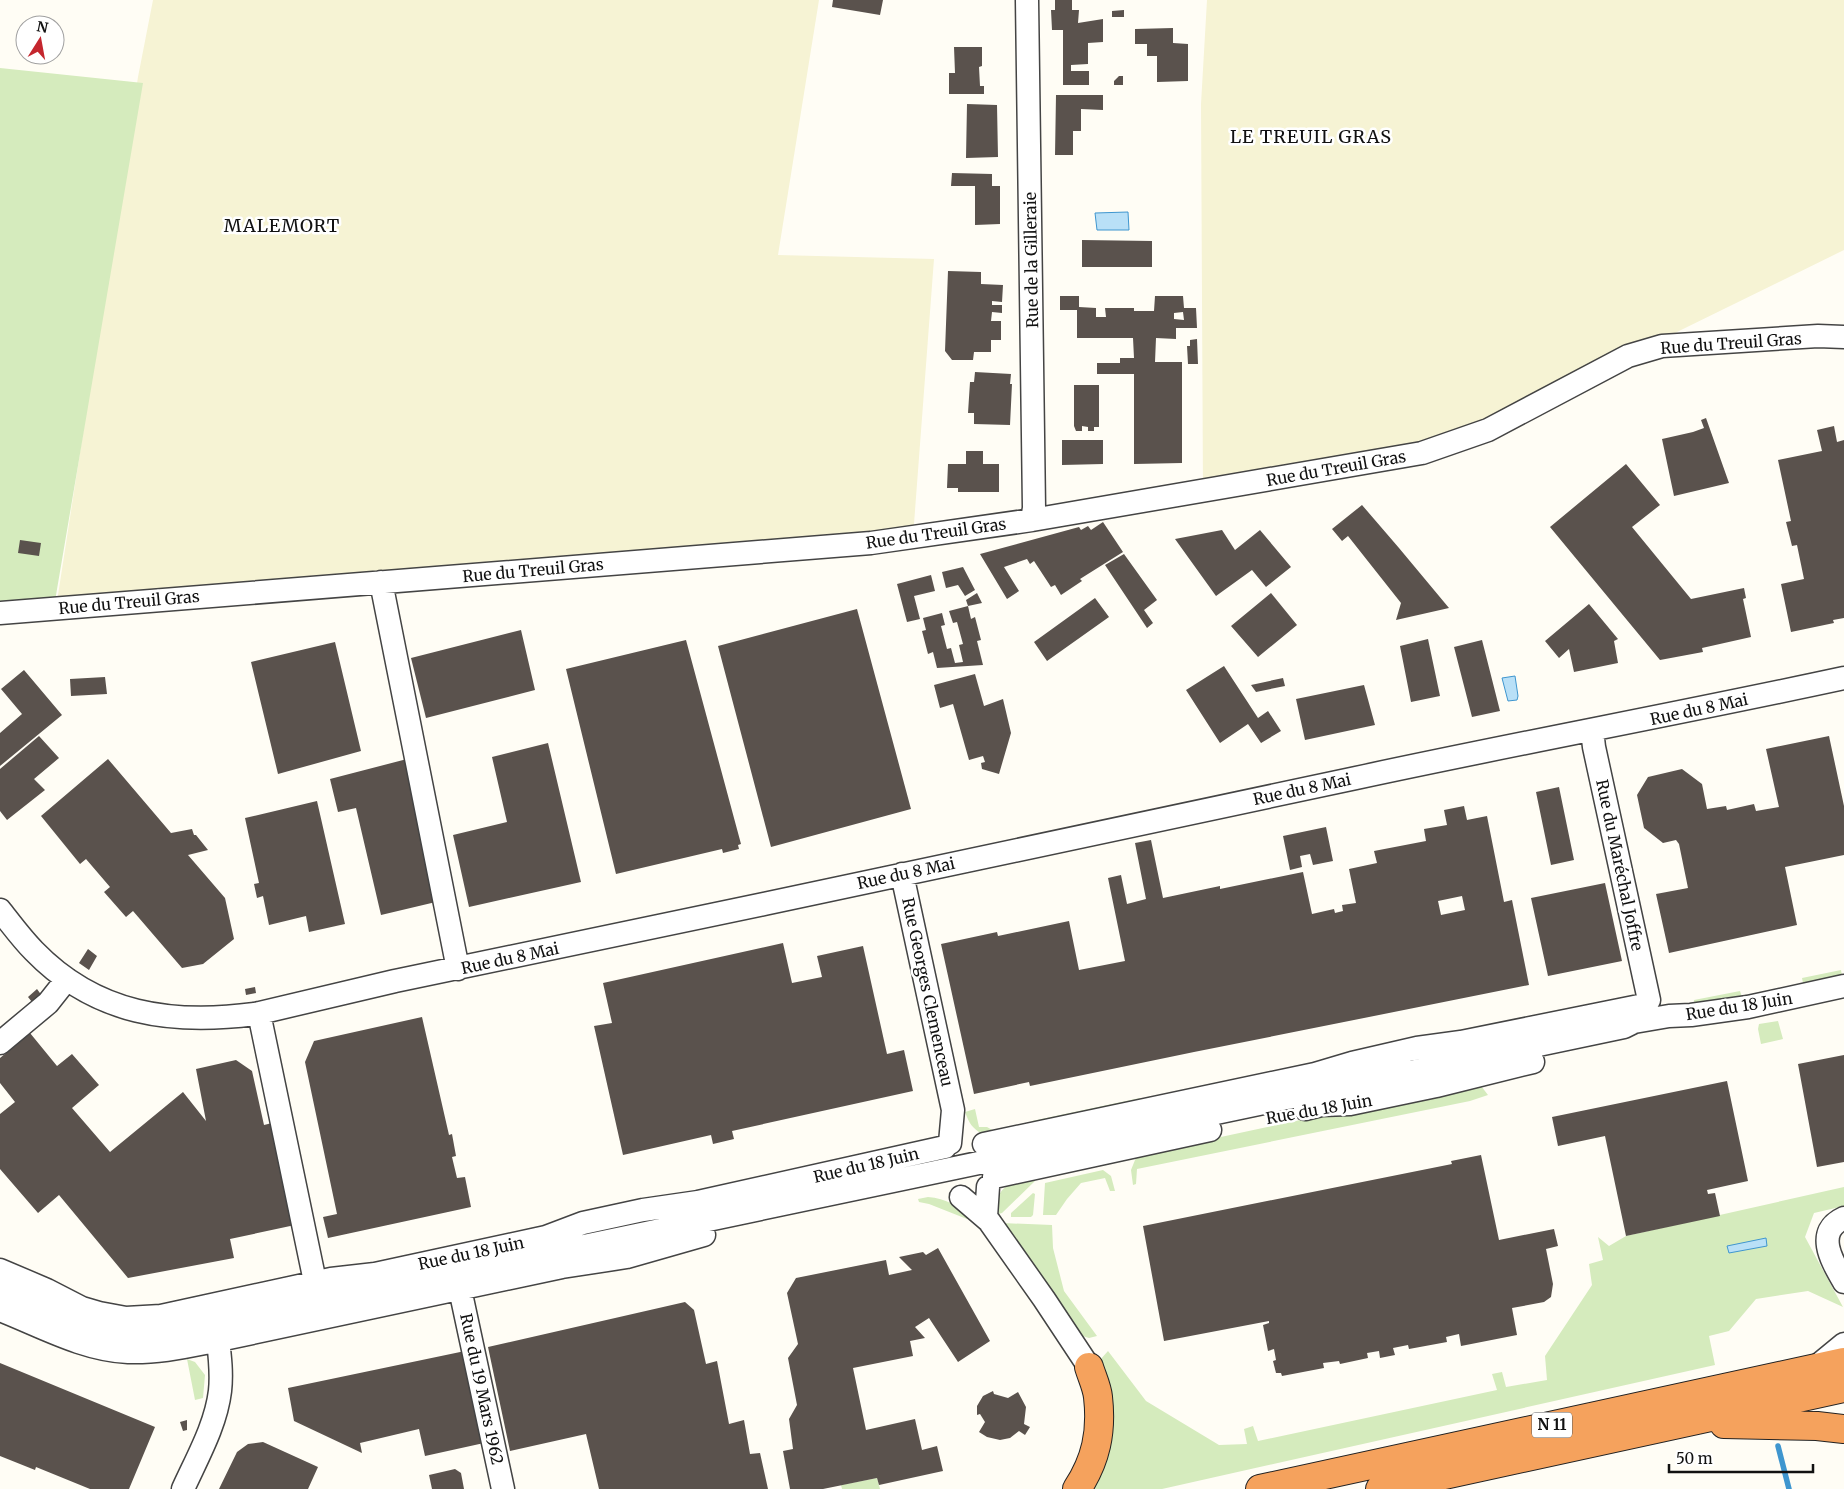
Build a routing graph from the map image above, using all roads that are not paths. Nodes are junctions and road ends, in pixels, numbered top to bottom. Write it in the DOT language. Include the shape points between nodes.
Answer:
graph roads {
  1 [pos="1027,0"];
  2 [pos="1844,336"];
  3 [pos="1032,520"];
  4 [pos="381,582"];
  5 [pos="0,613"];
  6 [pos="1844,678"];
  7 [pos="1592,730"];
  8 [pos="902,874"];
  9 [pos="0,910"];
  10 [pos="458,969"];
  11 [pos="67,979"];
  12 [pos="1844,986"];
  13 [pos="259,1013"];
  14 [pos="1641,1015"];
  15 [pos="1669,1016"];
  16 [pos="0,1043"];
  17 [pos="953,1110"];
  18 [pos="948,1145"];
  19 [pos="986,1162"];
  20 [pos="947,1185"];
  21 [pos="986,1217"];
  22 [pos="1844,1218"];
  23 [pos="0,1270"];
  24 [pos="1844,1282"];
  25 [pos="0,1289"];
  26 [pos="460,1289"];
  27 [pos="319,1301"];
  28 [pos="0,1310"];
  29 [pos="205,1330"];
  30 [pos="1844,1344"];
  31 [pos="1844,1362"];
  32 [pos="1089,1367"];
  33 [pos="1815,1368"];
  34 [pos="1844,1388"];
  35 [pos="1680,1423"];
  36 [pos="1844,1430"];
  37 [pos="183,1489"];
  38 [pos="503,1489"];
  39 [pos="1077,1489"];
  40 [pos="1260,1489"];
  41 [pos="1380,1489"];
  1 -- 3 [label="street, Rue de la Gilleraie"];
  2 -- 3 [label="street, Rue du Treuil Gras" via="1662,346 1628,356 1488,430 1422,453"];
  3 -- 4 [label="street, Rue du Treuil Gras" via="871,542"];
  4 -- 5 [label="street, Rue du Treuil Gras"];
  4 -- 10 [label="street"];
  6 -- 7 [label="street, Rue du 8 Mai"];
  7 -- 8 [label="street, Rue du 8 Mai"];
  7 -- 14 [label="street, Rue du Maréchal Joffre"];
  8 -- 10 [label="street, Rue du 8 Mai"];
  8 -- 17 [label="street, Rue Georges Clemenceau"];
  9 -- 11 [label="street, Rue du 8 Mai" via="35,952"];
  10 -- 13 [label="street, Rue du 8 Mai"];
  11 -- 13 [label="street, Rue du 8 Mai" via="115,1004 154,1015 214,1018"];
  11 -- 16 [label="street" via="48,1003"];
  12 -- 15 [label="street, Rue du 18 Juin" via="1748,1007"];
  13 -- 27 [label="street"];
  14 -- 15 [label="street" via="1660,1003"];
  14 -- 15 [label="street" via="1652,1035 1666,1027"];
  14 -- 19 [label="street" via="1417,1048"];
  14 -- 19 [label="street, Rue du 18 Juin" via="1633,1040 1436,1086 1350,1104 1322,1105"];
  17 -- 18 [label="street"];
  17 -- 19 [label="street"];
  18 -- 19 [label="street, Rue du 18 Juin" via="958,1139"];
  18 -- 20 [label="street" via="937,1162"];
  18 -- 27 [label="street, Rue du 18 Juin" via="698,1202 583,1223 546,1237 376,1274"];
  19 -- 20 [label="street"];
  19 -- 20 [label="street" via="977,1195"];
  19 -- 21 [label="street"];
  20 -- 21 [label="street"];
  20 -- 26 [label="street, Rue du 18 Juin" via="695,1236 627,1257"];
  20 -- 27 [label="street"];
  21 -- 32 [label="street"];
  22 -- 24 [label="street" via="1835,1222 1827,1240 1831,1260"];
  23 -- 29 [label="street, Rue du 18 Juin" via="82,1308 126,1318 161,1316"];
  25 -- 29 [label="street" via="75,1325 119,1336"];
  26 -- 27 [label="street, Rue du 18 Juin"];
  26 -- 38 [label="street, Rue du 19 Mars 1962"];
  27 -- 29 [label="street, Rue du 18 Juin"];
  27 -- 29 [label="street, Rue du 18 Juin"];
  28 -- 29 [label="street, Rue du 18 Juin" via="87,1345 110,1350 146,1352"];
  29 -- 37 [label="street" via="221,1372 220,1391 208,1434"];
  30 -- 33 [label="street"];
  31 -- 33 [label="highway, N 11"];
  32 -- 39 [label="highway" via="1098,1396 1099,1434 1093,1462"];
  33 -- 40 [label="highway, N 11"];
  34 -- 35 [label="highway, N 11"];
  35 -- 36 [label="highway" via="1817,1426"];
  35 -- 41 [label="highway, N 11"];
}
